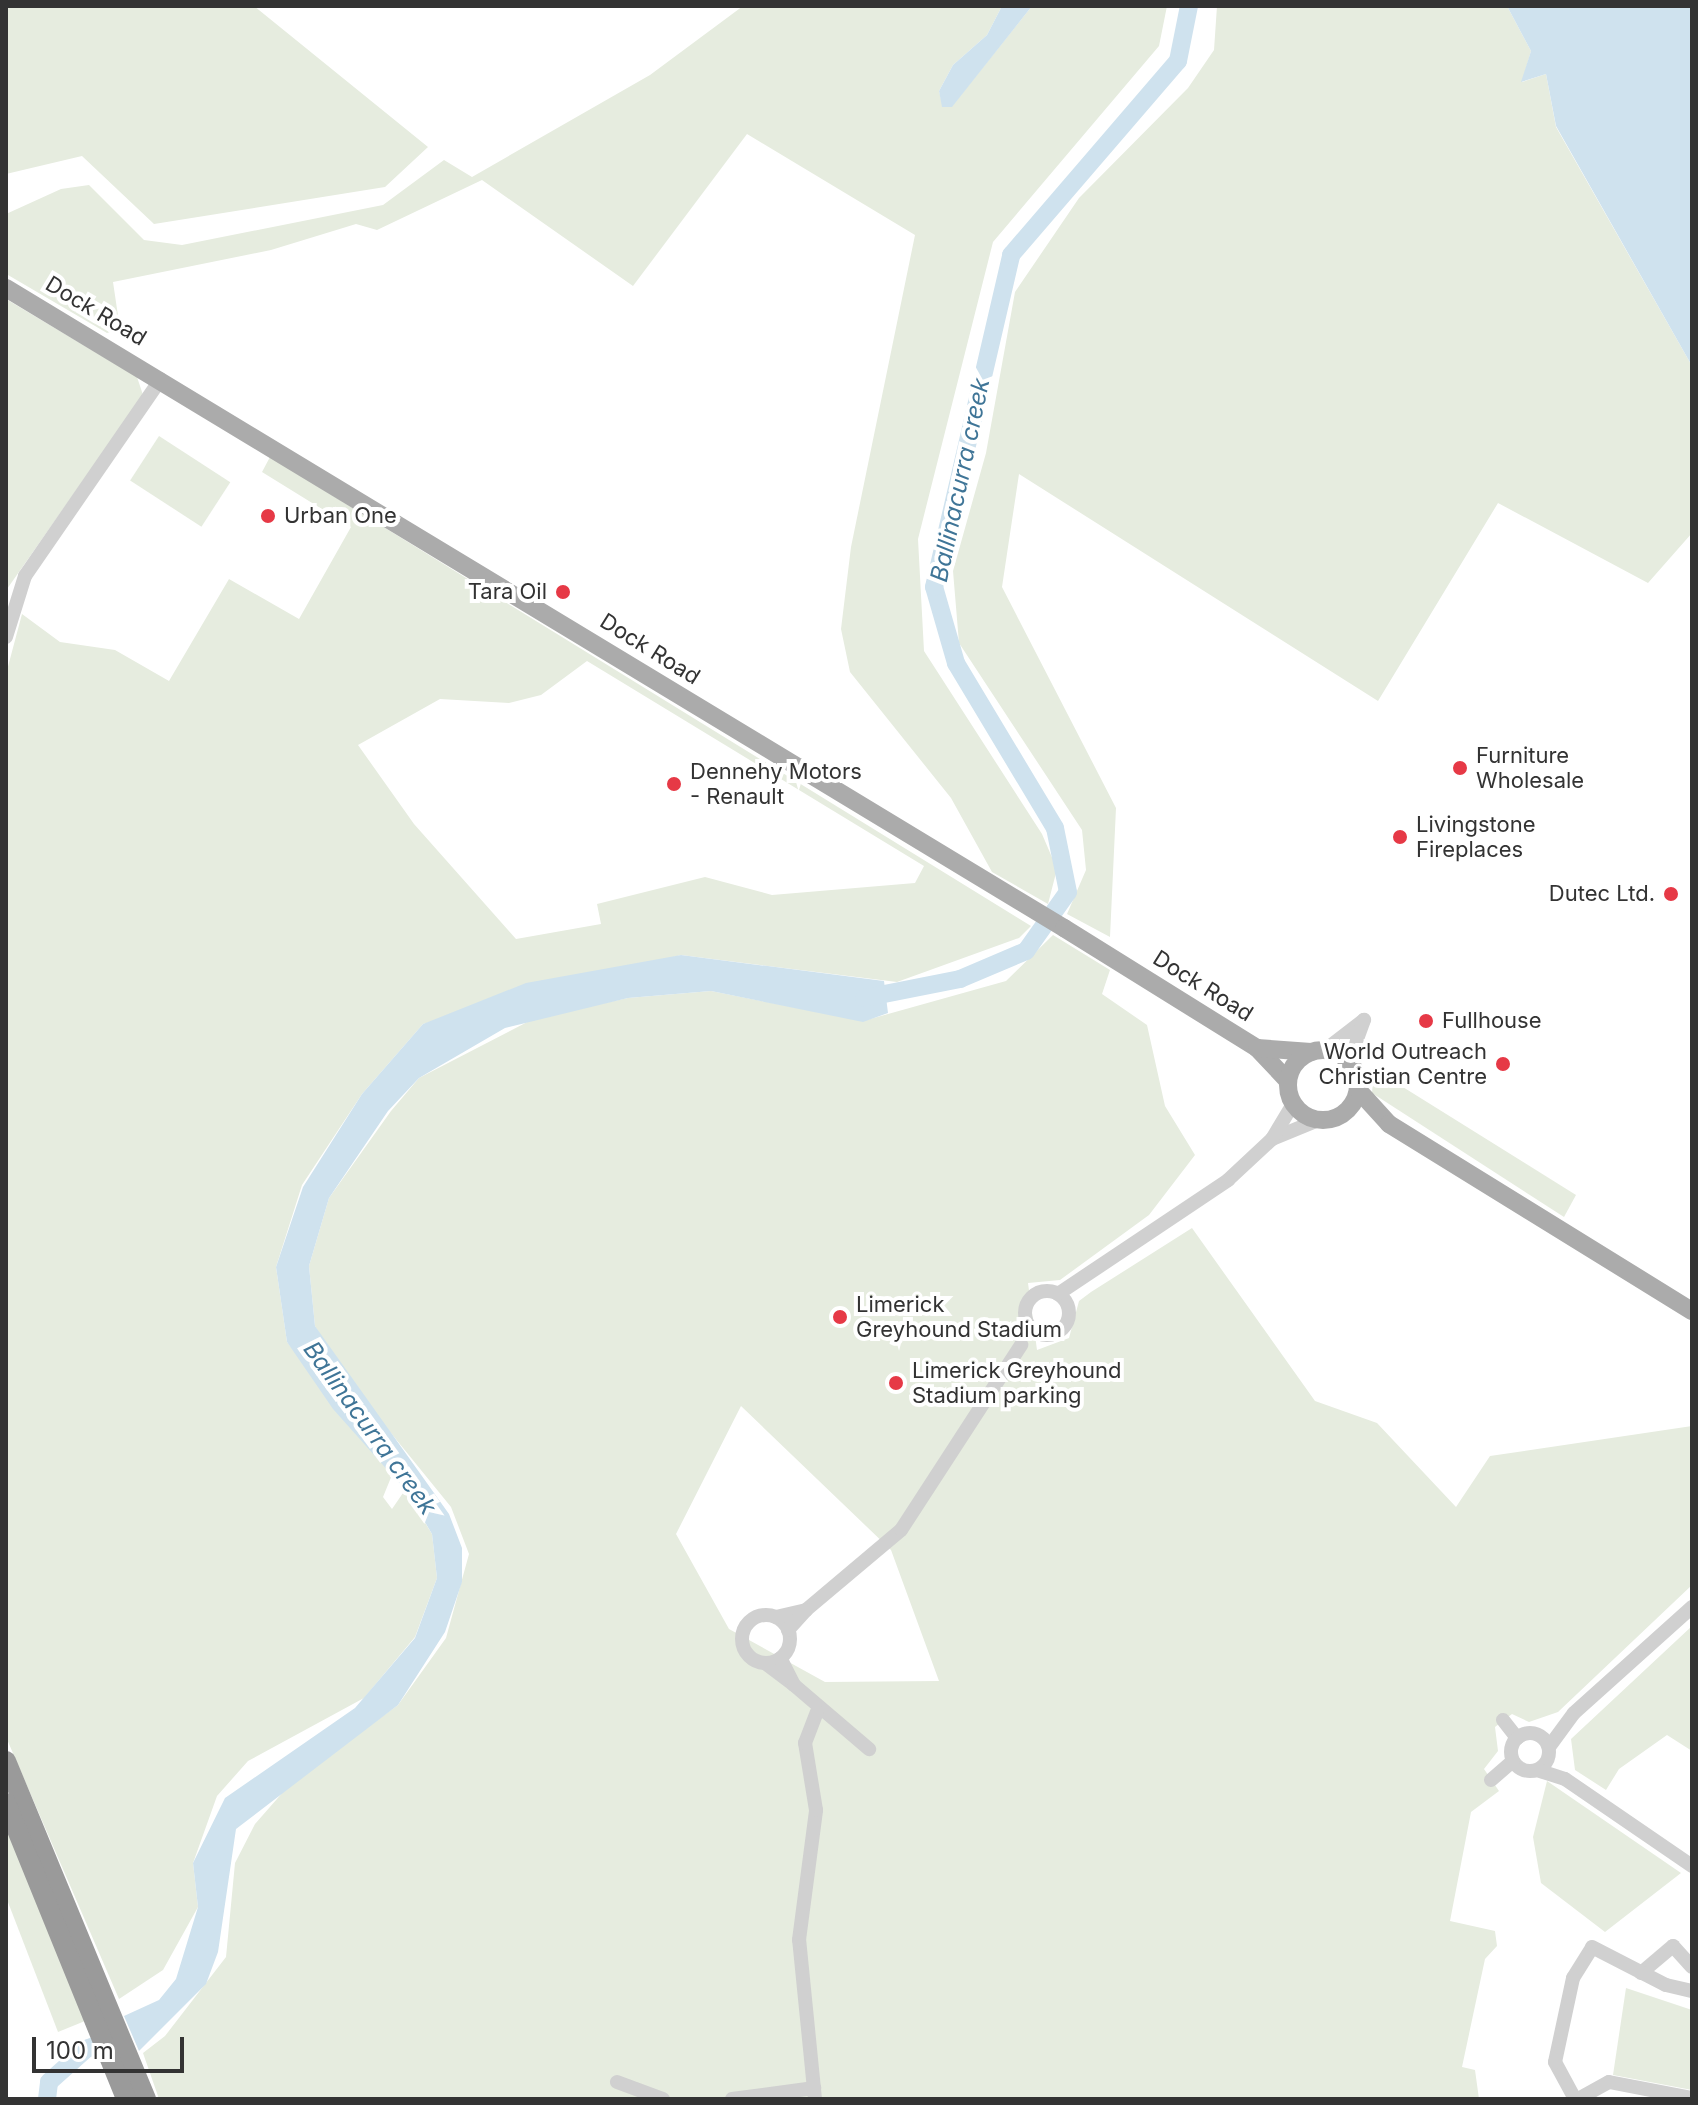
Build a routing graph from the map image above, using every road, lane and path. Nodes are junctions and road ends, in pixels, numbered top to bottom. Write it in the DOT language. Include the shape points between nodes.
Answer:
graph roads {
  1 [pos="9,286"];
  2 [pos="161,379"];
  3 [pos="6,637"];
  4 [pos="1257,1048"];
  5 [pos="1318,1051"];
  6 [pos="1349,1061"];
  7 [pos="1288,1081"];
  8 [pos="1359,1091"];
  9 [pos="1293,1104"];
  10 [pos="1346,1112"];
  11 [pos="1318,1120"];
  12 [pos="1389,1124"];
  13 [pos="1272,1139"];
  14 [pos="1063,1300"];
  15 [pos="1692,1311"];
  16 [pos="1026,1321"];
  17 [pos="1048,1335"];
  18 [pos="1021,1345"];
  19 [pos="1692,1607"];
  20 [pos="806,1610"];
  21 [pos="776,1617"];
  22 [pos="788,1630"];
  23 [pos="773,1661"];
  24 [pos="817,1712"];
  25 [pos="1574,1713"];
  26 [pos="1503,1720"];
  27 [pos="1536,1734"];
  28 [pos="1517,1738"];
  29 [pos="869,1749"];
  30 [pos="1549,1750"];
  31 [pos="6,1761"];
  32 [pos="1513,1761"];
  33 [pos="1537,1770"];
  34 [pos="1565,1779"];
  35 [pos="1491,1780"];
  36 [pos="6,1803"];
  37 [pos="1692,1866"];
  38 [pos="82,1962"];
  39 [pos="1692,1967"];
  40 [pos="1641,1973"];
  41 [pos="1692,1991"];
  42 [pos="617,2082"];
  43 [pos="814,2094"];
  44 [pos="138,2096"];
  45 [pos="1692,2098"];
  46 [pos="663,2099"];
  47 [pos="732,2099"];
  48 [pos="1576,2099"];
  1 -- 2 [label="main road, Dock Road"];
  2 -- 3 [label="street" via="25,576"];
  2 -- 4 [label="main road, Dock Road"];
  4 -- 5 [label="main road, Dock Road"];
  4 -- 7 [label="main road, Dock Road"];
  5 -- 6 [label="main road"];
  5 -- 6 [label="street" via="1364,1020"];
  5 -- 7 [label="main road" via="1295,1063"];
  6 -- 8 [label="main road"];
  7 -- 9 [label="main road"];
  8 -- 10 [label="main road"];
  8 -- 12 [label="main road"];
  9 -- 11 [label="main road"];
  9 -- 13 [label="street"];
  10 -- 11 [label="main road"];
  10 -- 12 [label="main road"];
  11 -- 13 [label="street"];
  12 -- 15 [label="main road"];
  13 -- 14 [label="street" via="1228,1180 1081,1280"];
  14 -- 16 [label="street" via="1032,1297"];
  14 -- 17 [label="street" via="1064,1327"];
  16 -- 17 [label="street"];
  16 -- 18 [label="street"];
  17 -- 18 [label="street"];
  18 -- 20 [label="street" via="901,1530"];
  19 -- 25 [label="street"];
  20 -- 21 [label="street"];
  20 -- 22 [label="street"];
  21 -- 22 [label="street"];
  21 -- 23 [label="street" via="756,1618 743,1634 748,1653"];
  22 -- 23 [label="street"];
  23 -- 24 [label="street"];
  24 -- 29 [label="street"];
  24 -- 43 [label="street" via="805,1743 816,1810 799,1940"];
  25 -- 27 [label="street"];
  25 -- 30 [label="street"];
  26 -- 28 [label="street"];
  27 -- 28 [label="street"];
  27 -- 30 [label="street"];
  28 -- 32 [label="street"];
  30 -- 33 [label="street"];
  30 -- 34 [label="street"];
  31 -- 38 [label="highway"];
  32 -- 33 [label="street"];
  32 -- 35 [label="street"];
  33 -- 34 [label="street"];
  34 -- 37 [label="street"];
  36 -- 38 [label="highway"];
  38 -- 44 [label="highway"];
  39 -- 40 [label="street" via="1673,1946"];
  40 -- 41 [label="street"];
  40 -- 48 [label="street" via="1592,1947 1573,1978 1555,2062"];
  42 -- 46 [label="street"];
  43 -- 47 [label="street"];
  45 -- 48 [label="street" via="1609,2082"];
}
